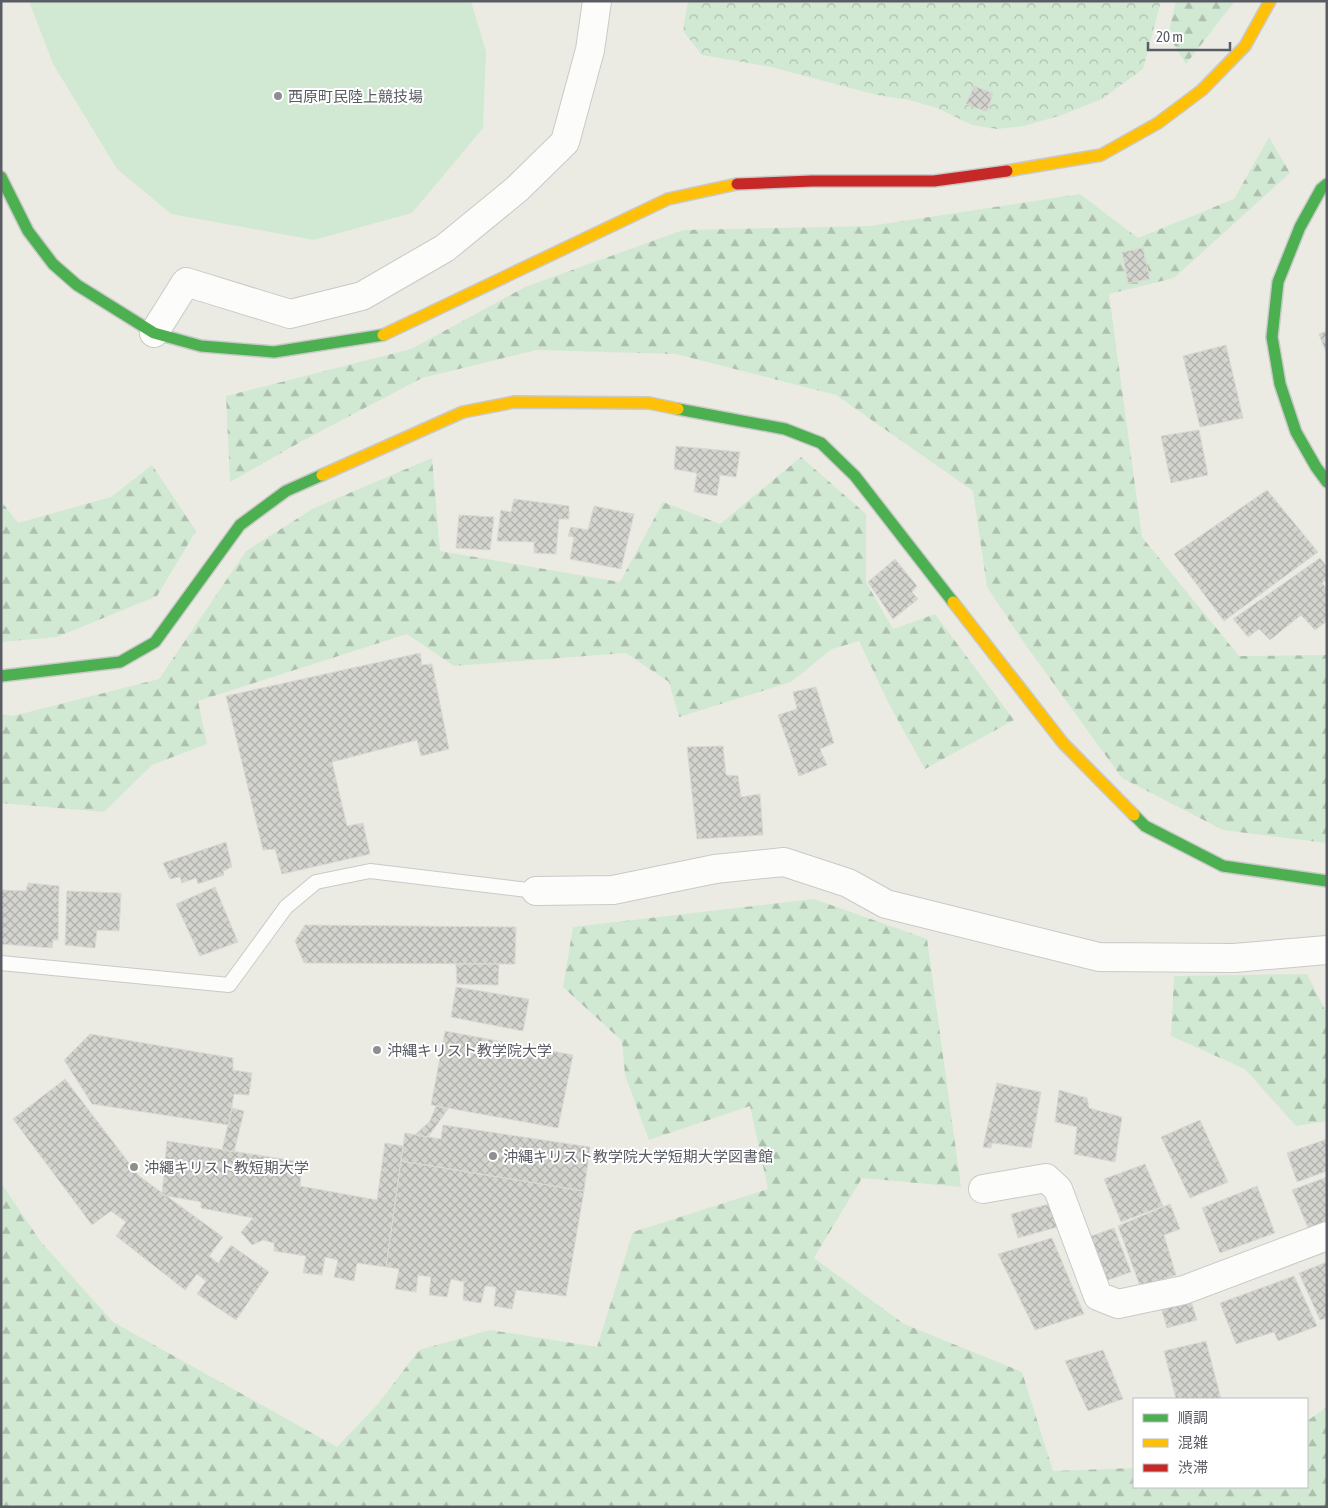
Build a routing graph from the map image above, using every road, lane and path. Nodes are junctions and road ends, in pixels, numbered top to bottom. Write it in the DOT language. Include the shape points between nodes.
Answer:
graph roads {
  1 [pos="596,1"];
  2 [pos="1270,1"];
  3 [pos="1,177"];
  4 [pos="1327,184"];
  5 [pos="154,334"];
  6 [pos="1327,482"];
  7 [pos="1,676"];
  8 [pos="1327,881"];
  9 [pos="536,891"];
  10 [pos="1327,950"];
  11 [pos="1,963"];
  12 [pos="983,1189"];
  13 [pos="1327,1236"];
  1 -- 5 [label="street" via="590,50 565,142 517,188 444,248 362,296 290,314 186,282"];
  2 -- 5 [label="street" via="1245,46 1202,90 1158,123 1101,155 934,181 731,184 668,199 386,334 274,352 201,346"];
  3 -- 5 [label="street" via="28,231 52,264 77,285"];
  4 -- 6 [label="street" via="1300,227 1278,282 1272,337 1280,384 1296,432"];
  7 -- 8 [label="street" via="120,662 154,642 240,525 286,491 464,412 514,402 649,403 785,429 821,443 855,476 1063,743 1145,826 1223,866"];
  9 -- 10 [label="street" via="614,890 715,869 784,862 848,883 886,904 1099,957 1234,958"];
  9 -- 11 [label="lane" via="370,871 316,882 286,907 229,985"];
  12 -- 13 [label="street" via="1046,1178 1058,1189 1098,1296 1118,1304 1184,1290"];
}
